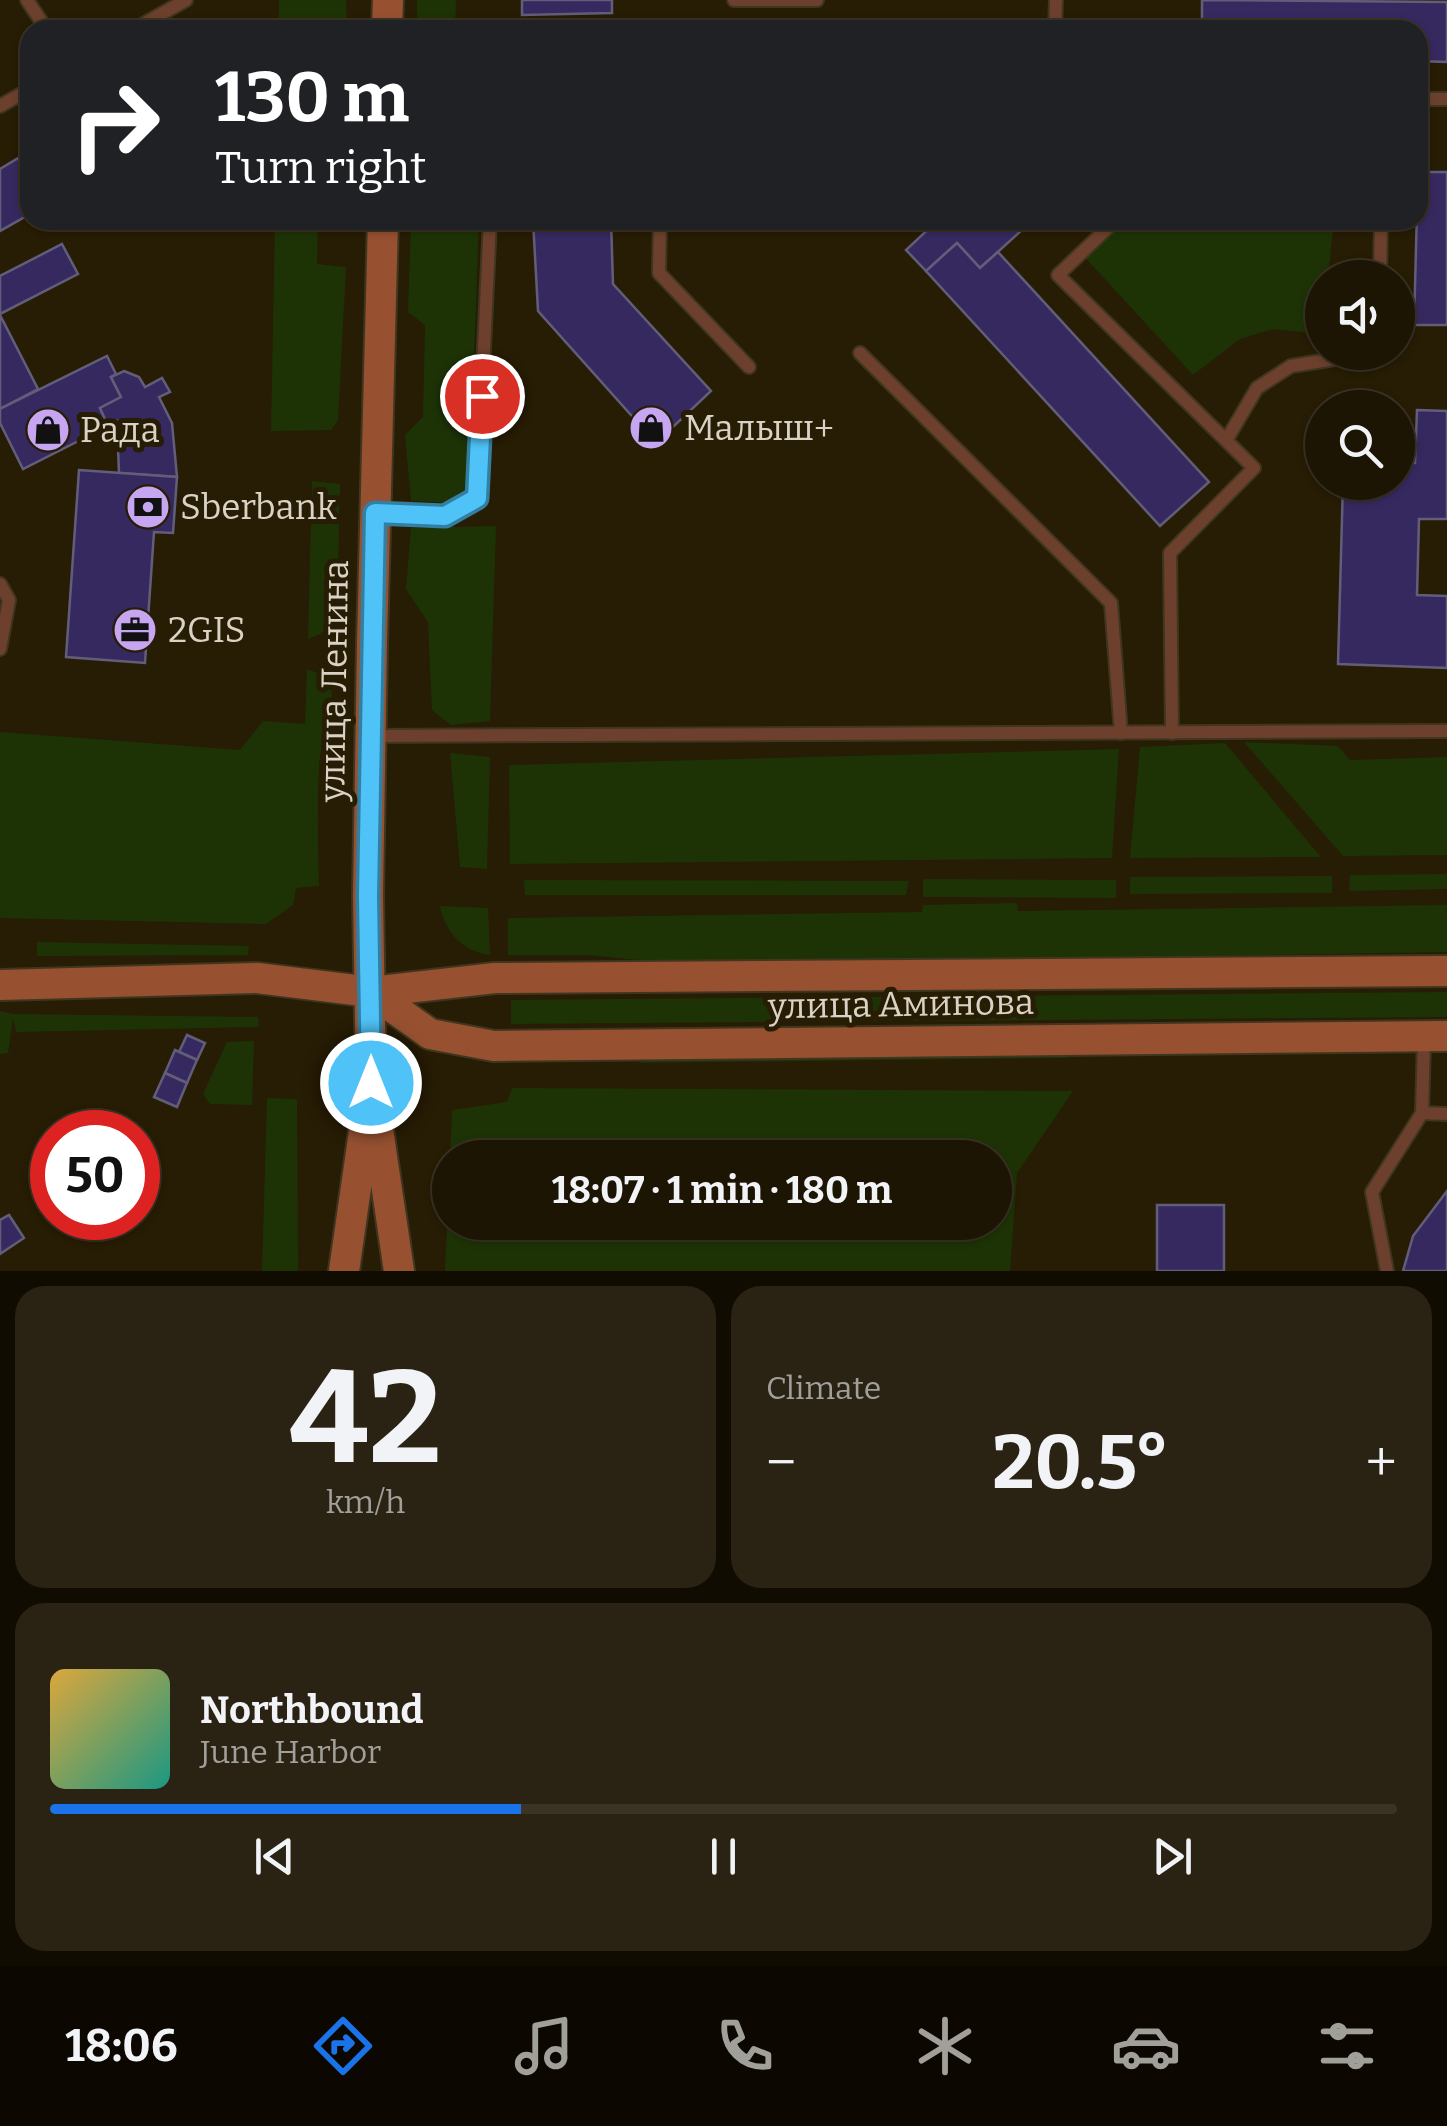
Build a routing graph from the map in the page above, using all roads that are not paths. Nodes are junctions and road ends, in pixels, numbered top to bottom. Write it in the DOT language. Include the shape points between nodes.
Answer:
graph roads {
  1 [pos="186,0"];
  2 [pos="734,0"];
  3 [pos="817,0"];
  4 [pos="151,20"];
  5 [pos="383,230"];
  6 [pos="490,230"];
  7 [pos="660,230"];
  8 [pos="1105,230"];
  9 [pos="1381,230"];
  10 [pos="1380,260"];
  11 [pos="860,352"];
  12 [pos="1305,364"];
  13 [pos="749,367"];
  14 [pos="1226,438"];
  15 [pos="375,513"];
  16 [pos="0,584"];
  17 [pos="0,649"];
  18 [pos="1447,730"];
  19 [pos="1121,733"];
  20 [pos="1172,733"];
  21 [pos="370,736"];
  22 [pos="1447,972"];
  23 [pos="0,985"];
  24 [pos="370,992"];
  25 [pos="1436,1036"];
  26 [pos="371,1083"];
  27 [pos="1422,1114"];
  28 [pos="1447,1114"];
  29 [pos="344,1271"];
  30 [pos="400,1271"];
  31 [pos="1388,1271"];
  1 -- 4 [label="lane"];
  2 -- 3 [label="lane"];
  5 -- 15 [label="street, улица Ленина"];
  6 -- 15 [label="lane" via="477,498 445,516"];
  7 -- 13 [label="lane" via="660,273"];
  8 -- 14 [label="lane" via="1058,275"];
  9 -- 10 [label="lane"];
  11 -- 19 [label="lane" via="1110,603"];
  12 -- 14 [label="lane" via="1257,388"];
  14 -- 20 [label="lane" via="1254,468 1170,553"];
  15 -- 21 [label="street, улица Ленина"];
  16 -- 17 [label="lane" via="9,600"];
  18 -- 20 [label="lane"];
  19 -- 20 [label="lane"];
  19 -- 21 [label="lane"];
  21 -- 24 [label="street, улица Ленина"];
  22 -- 24 [label="street, улица Аминова" via="495,978"];
  23 -- 24 [label="street, улица Аминова" via="256,978"];
  24 -- 25 [label="street, улица Аминова" via="430,1034 494,1046"];
  24 -- 26 [label="street, улица Ленина"];
  25 -- 27 [label="lane"];
  26 -- 29 [label="street, улица Ленина"];
  26 -- 30 [label="street, улица Ленина"];
  27 -- 28 [label="lane"];
  27 -- 31 [label="lane" via="1372,1192"];
}
